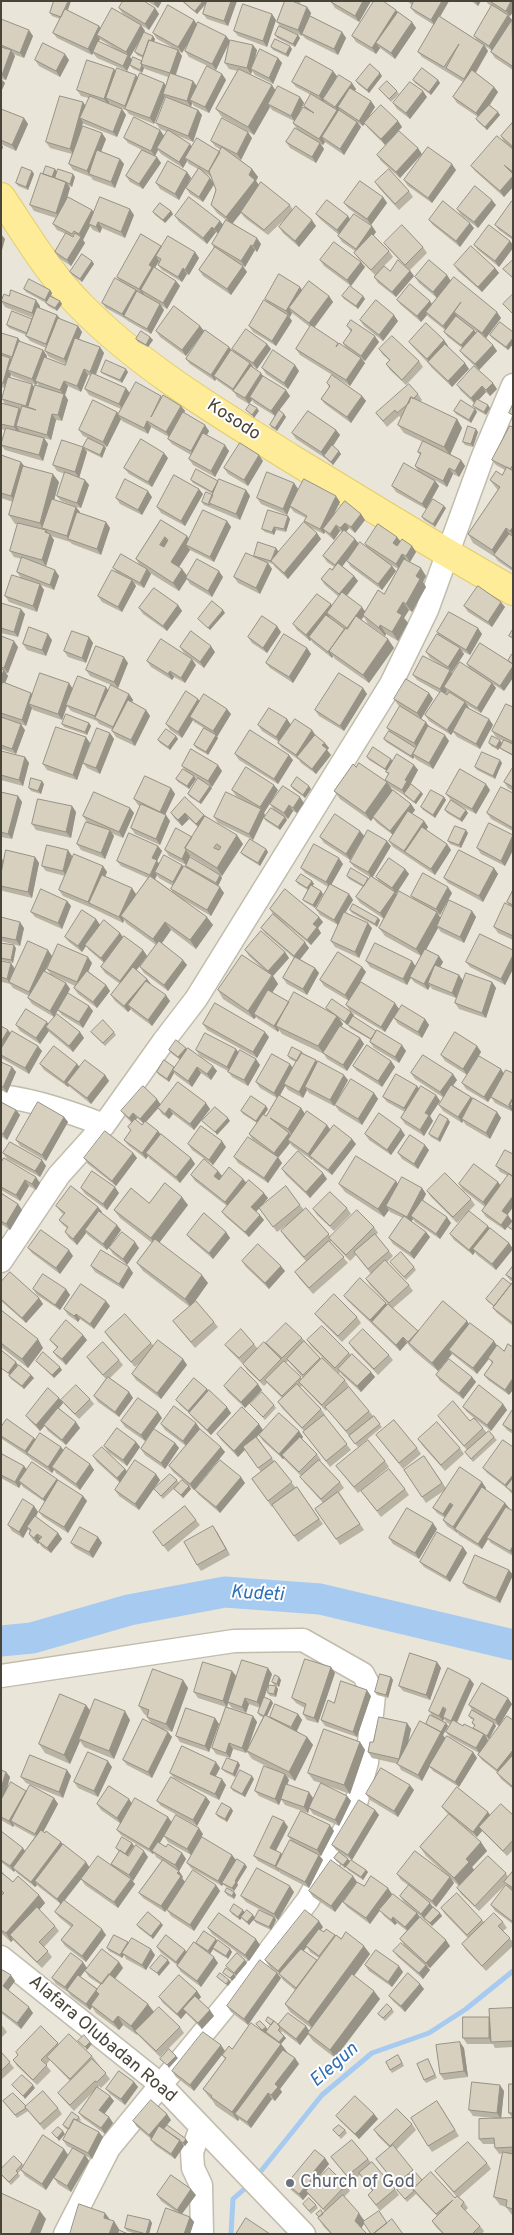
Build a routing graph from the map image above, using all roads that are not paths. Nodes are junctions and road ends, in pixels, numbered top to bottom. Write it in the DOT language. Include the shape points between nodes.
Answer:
graph roads {
  1 [pos="1,196"];
  2 [pos="513,385"];
  3 [pos="448,554"];
  4 [pos="513,591"];
  5 [pos="1,1096"];
  6 [pos="104,1125"];
  7 [pos="1,1261"];
  8 [pos="1,1676"];
  9 [pos="1,1957"];
  10 [pos="160,2084"];
  11 [pos="201,2127"];
  12 [pos="65,2234"];
  13 [pos="202,2234"];
  14 [pos="304,2234"];
  1 -- 3 [label="main road, Kosodo" via="47,266 80,306 132,354 242,428"];
  2 -- 3 [label="street" via="483,456"];
  3 -- 4 [label="main road, Kosodo"];
  3 -- 6 [label="street" via="427,610 391,684 196,999"];
  5 -- 6 [label="street" via="66,1110"];
  6 -- 7 [label="street" via="60,1175"];
  8 -- 10 [label="street" via="234,1641 303,1640 363,1674 374,1695 367,1762 354,1811 308,1900 255,1970"];
  9 -- 10 [label="street, Alafara Olubadan Road"];
  10 -- 11 [label="street, Alafara Olubadan Road"];
  10 -- 12 [label="street" via="109,2148"];
  11 -- 13 [label="street" via="192,2152 192,2168 201,2185"];
  11 -- 14 [label="street, Alafara Olubadan Road"];
}
